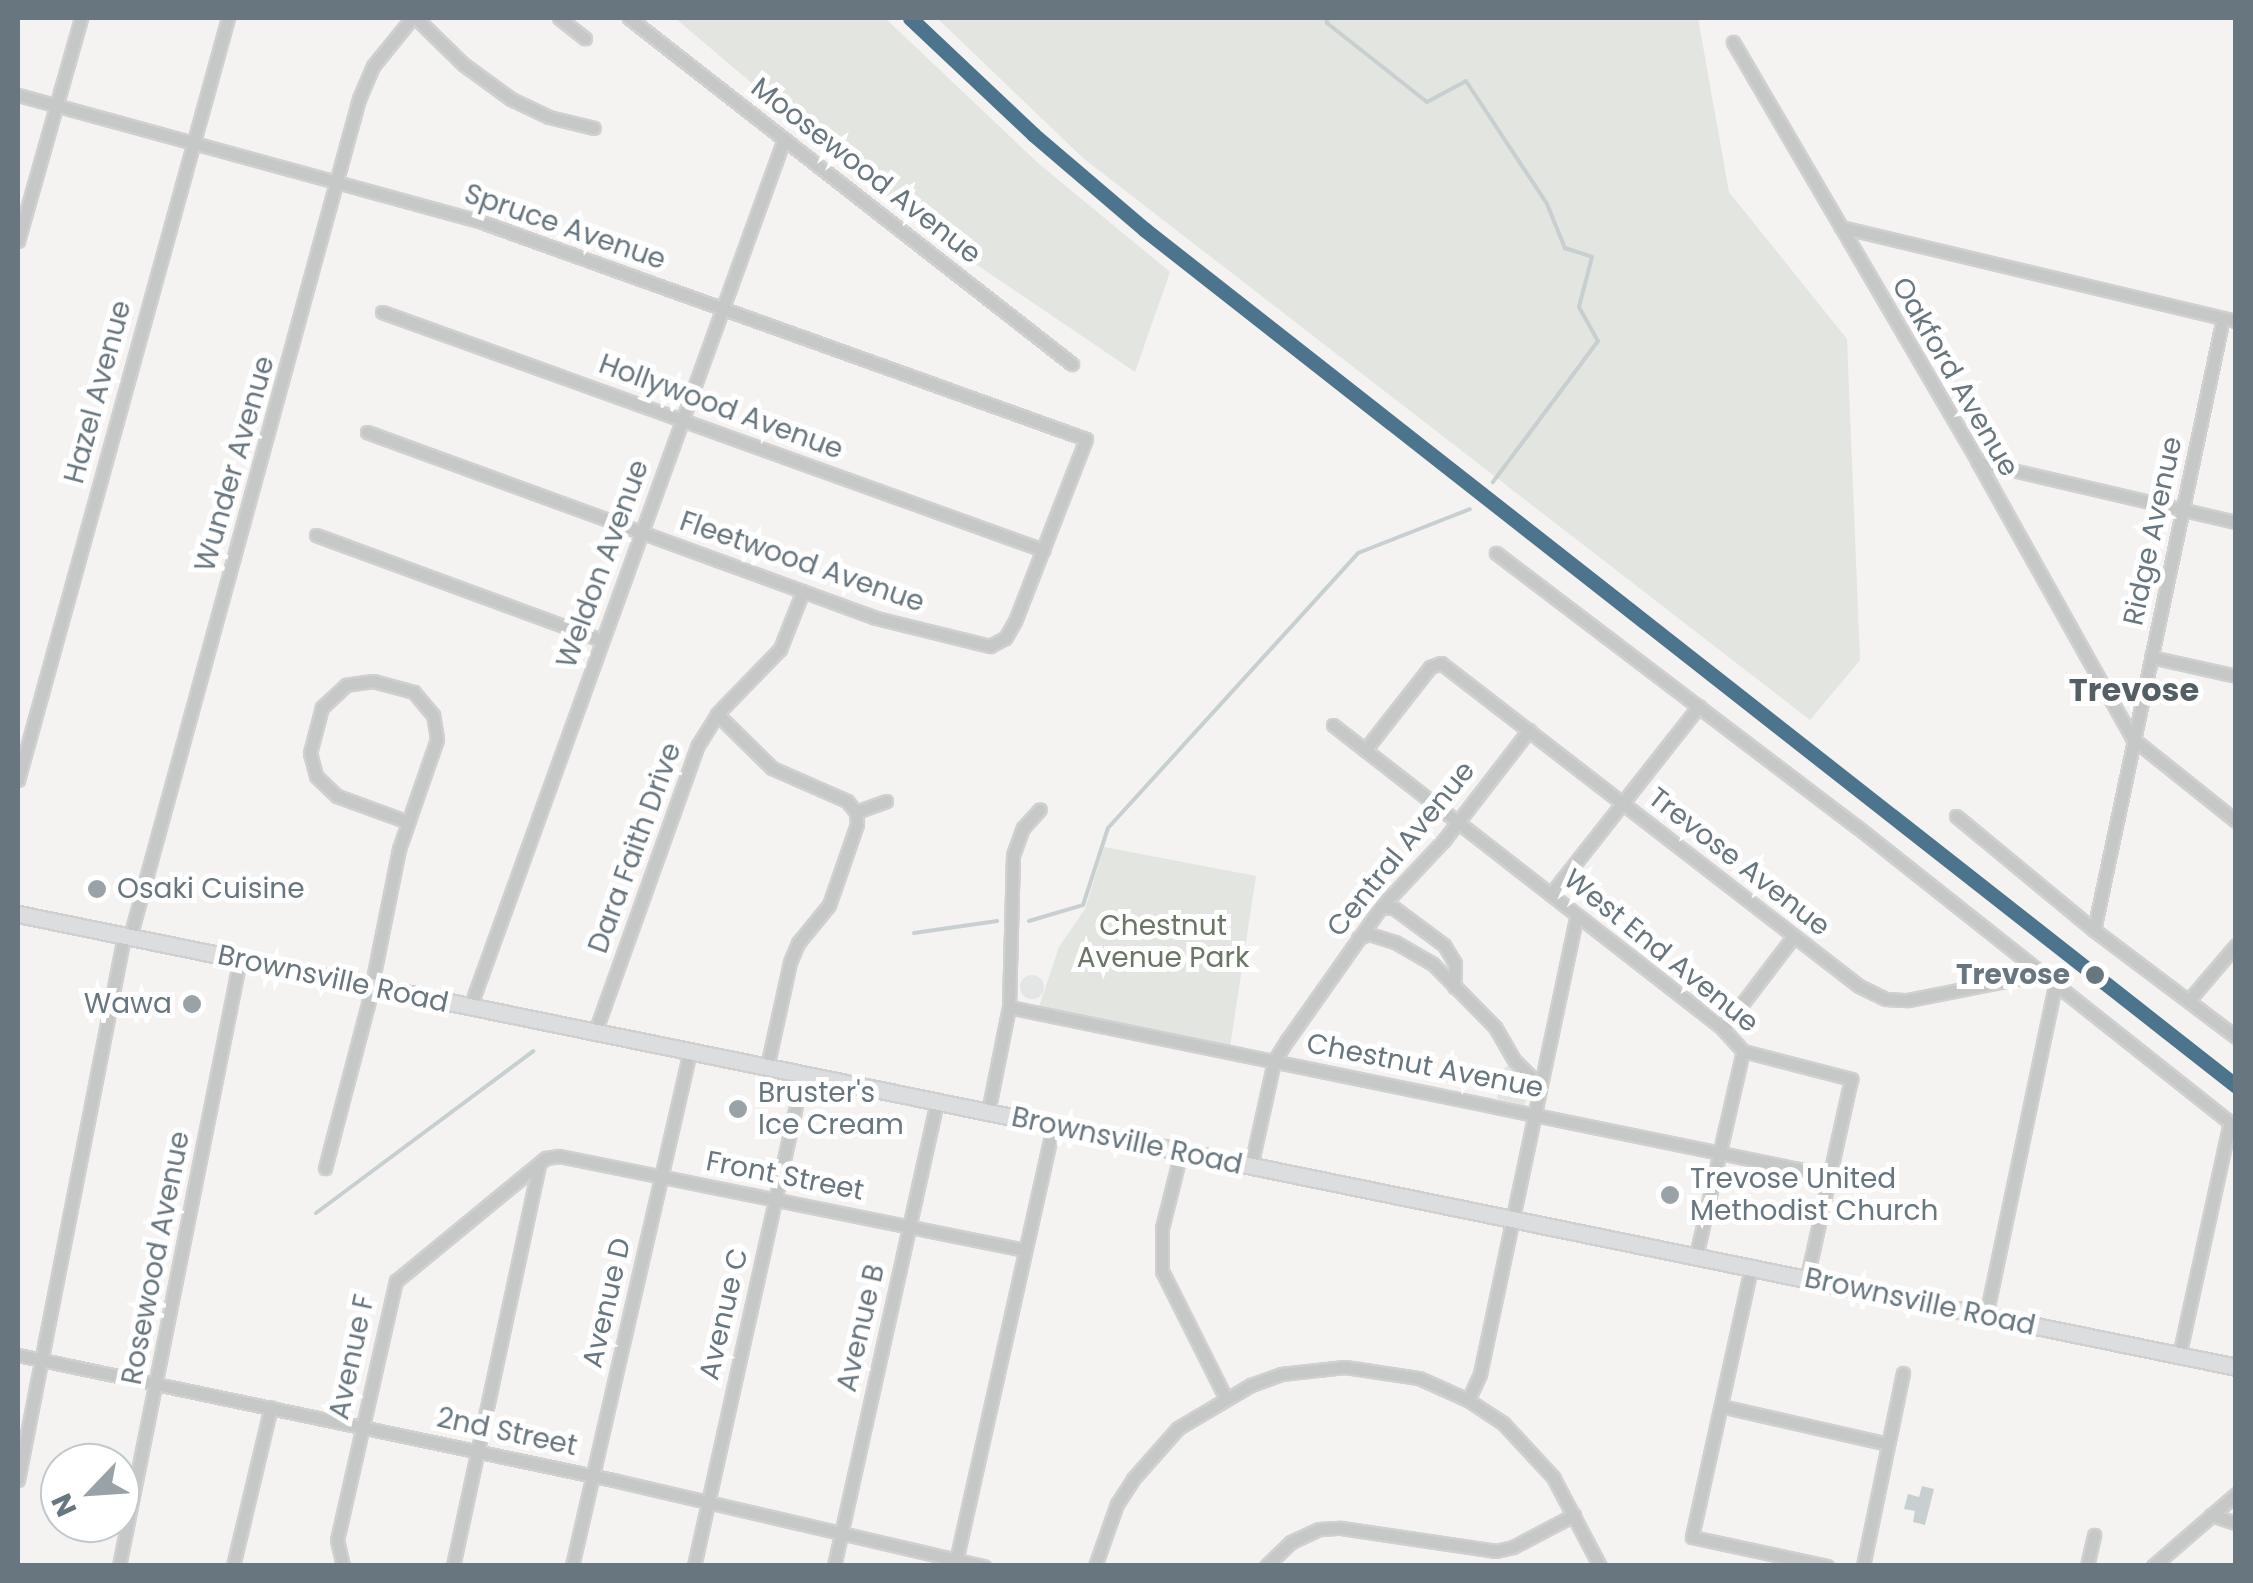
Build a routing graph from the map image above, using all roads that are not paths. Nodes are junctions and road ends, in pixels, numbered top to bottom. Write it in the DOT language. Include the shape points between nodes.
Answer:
graph roads {
  1 [pos="81,18"];
  2 [pos="228,18"];
  3 [pos="414,18"];
  4 [pos="559,18"];
  5 [pos="629,18"];
  6 [pos="585,38"];
  7 [pos="1733,42"];
  8 [pos="18,95"];
  9 [pos="57,106"];
  10 [pos="594,128"];
  11 [pos="784,139"];
  12 [pos="194,144"];
  13 [pos="337,184"];
  14 [pos="1841,228"];
  15 [pos="18,241"];
  16 [pos="722,309"];
  17 [pos="382,312"];
  18 [pos="2229,320"];
  19 [pos="1072,364"];
  20 [pos="682,420"];
  21 [pos="367,432"];
  22 [pos="1978,462"];
  23 [pos="2181,512"];
  24 [pos="2236,522"];
  25 [pos="641,532"];
  26 [pos="316,536"];
  27 [pos="1043,550"];
  28 [pos="1496,553"];
  29 [pos="803,591"];
  30 [pos="602,640"];
  31 [pos="2151,658"];
  32 [pos="2236,676"];
  33 [pos="1699,706"];
  34 [pos="717,714"];
  35 [pos="1333,725"];
  36 [pos="1529,730"];
  37 [pos="2132,738"];
  38 [pos="22,747"];
  39 [pos="1365,750"];
  40 [pos="18,780"];
  41 [pos="886,801"];
  42 [pos="1622,802"];
  43 [pos="1040,810"];
  44 [pos="856,812"];
  45 [pos="1956,816"];
  46 [pos="2236,820"];
  47 [pos="408,822"];
  48 [pos="1458,822"];
  49 [pos="1551,894"];
  50 [pos="1380,906"];
  51 [pos="18,914"];
  52 [pos="1577,914"];
  53 [pos="2094,930"];
  54 [pos="127,936"];
  55 [pos="1793,937"];
  56 [pos="1358,938"];
  57 [pos="2236,945"];
  58 [pos="240,960"];
  59 [pos="2040,974"];
  60 [pos="372,986"];
  61 [pos="2055,986"];
  62 [pos="1454,987"];
  63 [pos="2188,1000"];
  64 [pos="470,1006"];
  65 [pos="1008,1007"];
  66 [pos="1723,1029"];
  67 [pos="595,1032"];
  68 [pos="2236,1037"];
  69 [pos="690,1052"];
  70 [pos="1743,1052"];
  71 [pos="1274,1061"];
  72 [pos="768,1067"];
  73 [pos="802,1074"];
  74 [pos="1540,1086"];
  75 [pos="937,1102"];
  76 [pos="988,1112"];
  77 [pos="1534,1113"];
  78 [pos="2233,1124"];
  79 [pos="1053,1126"];
  80 [pos="1181,1152"];
  81 [pos="1719,1152"];
  82 [pos="539,1164"];
  83 [pos="1250,1166"];
  84 [pos="324,1168"];
  85 [pos="1832,1176"];
  86 [pos="661,1178"];
  87 [pos="777,1199"];
  88 [pos="1512,1220"];
  89 [pos="910,1226"];
  90 [pos="1024,1250"];
  91 [pos="1696,1256"];
  92 [pos="1751,1268"];
  93 [pos="1807,1278"];
  94 [pos="1986,1316"];
  95 [pos="18,1355"];
  96 [pos="2179,1356"];
  97 [pos="41,1360"];
  98 [pos="2236,1367"];
  99 [pos="1903,1373"];
  100 [pos="156,1384"];
  101 [pos="1225,1397"];
  102 [pos="1468,1400"];
  103 [pos="271,1406"];
  104 [pos="1721,1406"];
  105 [pos="362,1426"];
  106 [pos="1888,1444"];
  107 [pos="477,1452"];
  108 [pos="593,1476"];
  109 [pos="18,1480"];
  110 [pos="2236,1494"];
  111 [pos="708,1502"];
  112 [pos="1574,1515"];
  113 [pos="2212,1516"];
  114 [pos="2236,1523"];
  115 [pos="841,1534"];
  116 [pos="2094,1535"];
  117 [pos="956,1562"];
  118 [pos="119,1566"];
  119 [pos="233,1566"];
  120 [pos="344,1566"];
  121 [pos="453,1566"];
  122 [pos="572,1566"];
  123 [pos="694,1566"];
  124 [pos="834,1566"];
  125 [pos="984,1566"];
  126 [pos="1095,1566"];
  127 [pos="1266,1566"];
  128 [pos="1600,1566"];
  129 [pos="1827,1566"];
  130 [pos="1863,1566"];
  131 [pos="2087,1566"];
  132 [pos="2153,1566"];
  1 -- 9 [label="street"];
  2 -- 12 [label="street, Hazel Avenue"];
  3 -- 10 [label="street" via="510,99"];
  3 -- 13 [label="street, Wunder Avenue" via="366,78"];
  4 -- 6 [label="street"];
  5 -- 11 [label="street, Moosewood Avenue"];
  7 -- 14 [label="street, Oakford Avenue"];
  8 -- 9 [label="street, Spruce Avenue"];
  9 -- 12 [label="street, Spruce Avenue"];
  9 -- 15 [label="street"];
  11 -- 16 [label="street, Weldon Avenue"];
  11 -- 19 [label="street, Moosewood Avenue"];
  12 -- 13 [label="street, Spruce Avenue"];
  12 -- 38 [label="street, Hazel Avenue"];
  13 -- 16 [label="street, Spruce Avenue" via="476,220"];
  13 -- 54 [label="street, Wunder Avenue"];
  14 -- 18 [label="street"];
  14 -- 22 [label="street, Oakford Avenue"];
  16 -- 20 [label="street, Weldon Avenue"];
  16 -- 27 [label="street, Spruce Avenue" via="1086,439"];
  17 -- 20 [label="street, Hollywood Avenue"];
  18 -- 23 [label="street, Ridge Avenue"];
  20 -- 25 [label="street, Weldon Avenue"];
  20 -- 27 [label="street, Hollywood Avenue"];
  21 -- 25 [label="street, Fleetwood Avenue"];
  22 -- 23 [label="street"];
  22 -- 37 [label="street, Oakford Avenue"];
  23 -- 24 [label="street"];
  23 -- 31 [label="street, Ridge Avenue"];
  25 -- 29 [label="street, Fleetwood Avenue"];
  25 -- 30 [label="street, Weldon Avenue"];
  26 -- 30 [label="street"];
  27 -- 29 [label="street, Fleetwood Avenue" via="1015,621 998,644 906,628"];
  28 -- 33 [label="street"];
  29 -- 34 [label="street, Dara Faith Drive" via="780,649"];
  30 -- 64 [label="street, Weldon Avenue"];
  31 -- 32 [label="street"];
  31 -- 37 [label="street, Ridge Avenue"];
  33 -- 42 [label="street"];
  33 -- 59 [label="street"];
  34 -- 44 [label="street" via="772,768 847,801"];
  34 -- 67 [label="street, Dara Faith Drive" via="698,745"];
  35 -- 39 [label="street, West End Avenue"];
  36 -- 39 [label="street, Trevose Avenue" via="1441,663 1430,667"];
  36 -- 42 [label="street, Trevose Avenue"];
  36 -- 48 [label="street, Central Avenue"];
  37 -- 46 [label="street"];
  37 -- 53 [label="street, Ridge Avenue"];
  38 -- 40 [label="street, Hazel Avenue"];
  39 -- 48 [label="street, West End Avenue"];
  41 -- 44 [label="street"];
  42 -- 49 [label="street"];
  42 -- 55 [label="street, Trevose Avenue"];
  43 -- 65 [label="street" via="1022,828 1013,855"];
  44 -- 72 [label="street" via="829,904 790,962"];
  45 -- 53 [label="street"];
  47 -- 47 [label="street" via="435,747 433,715 405,688 366,680 346,684 322,707 310,753 316,776 337,796"];
  47 -- 60 [label="street"];
  48 -- 49 [label="street, West End Avenue"];
  48 -- 50 [label="street, Central Avenue"];
  49 -- 52 [label="street, West End Avenue"];
  50 -- 56 [label="street, Central Avenue"];
  50 -- 62 [label="street" via="1394,908 1444,945 1455,963"];
  51 -- 54 [label="street, Brownsville Road"];
  52 -- 66 [label="street, West End Avenue"];
  52 -- 74 [label="street"];
  53 -- 63 [label="street"];
  54 -- 58 [label="street, Brownsville Road"];
  54 -- 97 [label="street, Wunder Avenue"];
  55 -- 59 [label="street, Trevose Avenue" via="1859,986 1898,1000"];
  55 -- 66 [label="street"];
  56 -- 62 [label="street" via="1369,934 1409,948"];
  56 -- 71 [label="street, Central Avenue"];
  57 -- 63 [label="street"];
  58 -- 60 [label="street, Brownsville Road"];
  58 -- 100 [label="street, Rosewood Avenue"];
  59 -- 61 [label="street"];
  60 -- 64 [label="street, Brownsville Road"];
  60 -- 84 [label="street"];
  61 -- 78 [label="street"];
  61 -- 94 [label="street"];
  62 -- 74 [label="street"];
  63 -- 68 [label="street"];
  64 -- 67 [label="street, Brownsville Road"];
  65 -- 71 [label="street, Chestnut Avenue"];
  65 -- 76 [label="street"];
  66 -- 70 [label="street, West End Avenue"];
  67 -- 69 [label="street, Brownsville Road"];
  69 -- 72 [label="street, Brownsville Road"];
  69 -- 86 [label="street, Avenue D"];
  70 -- 81 [label="street"];
  70 -- 85 [label="street, West End Avenue" via="1851,1079"];
  71 -- 77 [label="street, Chestnut Avenue"];
  71 -- 83 [label="street, Central Avenue"];
  72 -- 73 [label="street, Brownsville Road"];
  73 -- 75 [label="street, Brownsville Road"];
  73 -- 87 [label="street, Avenue C"];
  74 -- 77 [label="street"];
  75 -- 76 [label="street, Brownsville Road"];
  75 -- 89 [label="street, Avenue B"];
  76 -- 79 [label="street, Brownsville Road"];
  77 -- 81 [label="street, Chestnut Avenue"];
  77 -- 88 [label="street"];
  78 -- 96 [label="street"];
  79 -- 80 [label="street, Brownsville Road"];
  79 -- 90 [label="street"];
  80 -- 83 [label="street, Brownsville Road"];
  80 -- 101 [label="street" via="1162,1228 1162,1272"];
  81 -- 85 [label="street, Chestnut Avenue"];
  81 -- 91 [label="street"];
  82 -- 86 [label="street, Front Street" via="559,1156"];
  82 -- 105 [label="street, Avenue F" via="396,1280"];
  82 -- 107 [label="street"];
  83 -- 88 [label="street, Brownsville Road"];
  85 -- 93 [label="street"];
  86 -- 87 [label="street, Front Street"];
  86 -- 108 [label="street, Avenue D"];
  87 -- 89 [label="street, Front Street"];
  87 -- 111 [label="street, Avenue C"];
  88 -- 91 [label="street, Brownsville Road"];
  88 -- 102 [label="street" via="1480,1374"];
  89 -- 90 [label="street, Front Street"];
  89 -- 115 [label="street, Avenue B"];
  90 -- 117 [label="street"];
  91 -- 92 [label="street, Brownsville Road"];
  92 -- 93 [label="street, Brownsville Road"];
  92 -- 104 [label="street"];
  93 -- 94 [label="street, Brownsville Road"];
  94 -- 96 [label="street, Brownsville Road"];
  95 -- 97 [label="street, 2nd Street"];
  96 -- 98 [label="street, Brownsville Road"];
  97 -- 100 [label="street, 2nd Street"];
  97 -- 109 [label="street, Wunder Avenue"];
  99 -- 106 [label="street"];
  100 -- 103 [label="street, 2nd Street"];
  100 -- 118 [label="street, Rosewood Avenue"];
  101 -- 102 [label="street" via="1281,1374 1345,1366 1408,1374"];
  101 -- 126 [label="street" via="1178,1428 1133,1479"];
  102 -- 112 [label="street" via="1537,1456"];
  103 -- 105 [label="street, 2nd Street"];
  103 -- 119 [label="street"];
  104 -- 106 [label="street"];
  104 -- 129 [label="street" via="1692,1537"];
  105 -- 107 [label="street, 2nd Street"];
  105 -- 120 [label="street, Avenue F" via="337,1540"];
  106 -- 130 [label="street"];
  107 -- 108 [label="street, 2nd Street"];
  107 -- 121 [label="street"];
  108 -- 111 [label="street, 2nd Street"];
  108 -- 122 [label="street, Avenue D"];
  110 -- 113 [label="street"];
  111 -- 115 [label="street, 2nd Street"];
  111 -- 123 [label="street, Avenue C"];
  112 -- 127 [label="street" via="1496,1551 1319,1530 1291,1542"];
  112 -- 128 [label="street"];
  113 -- 114 [label="street"];
  113 -- 132 [label="street"];
  115 -- 117 [label="street, 2nd Street"];
  115 -- 124 [label="street, Avenue B"];
  116 -- 131 [label="street"];
  117 -- 125 [label="street, 2nd Street"];
}
